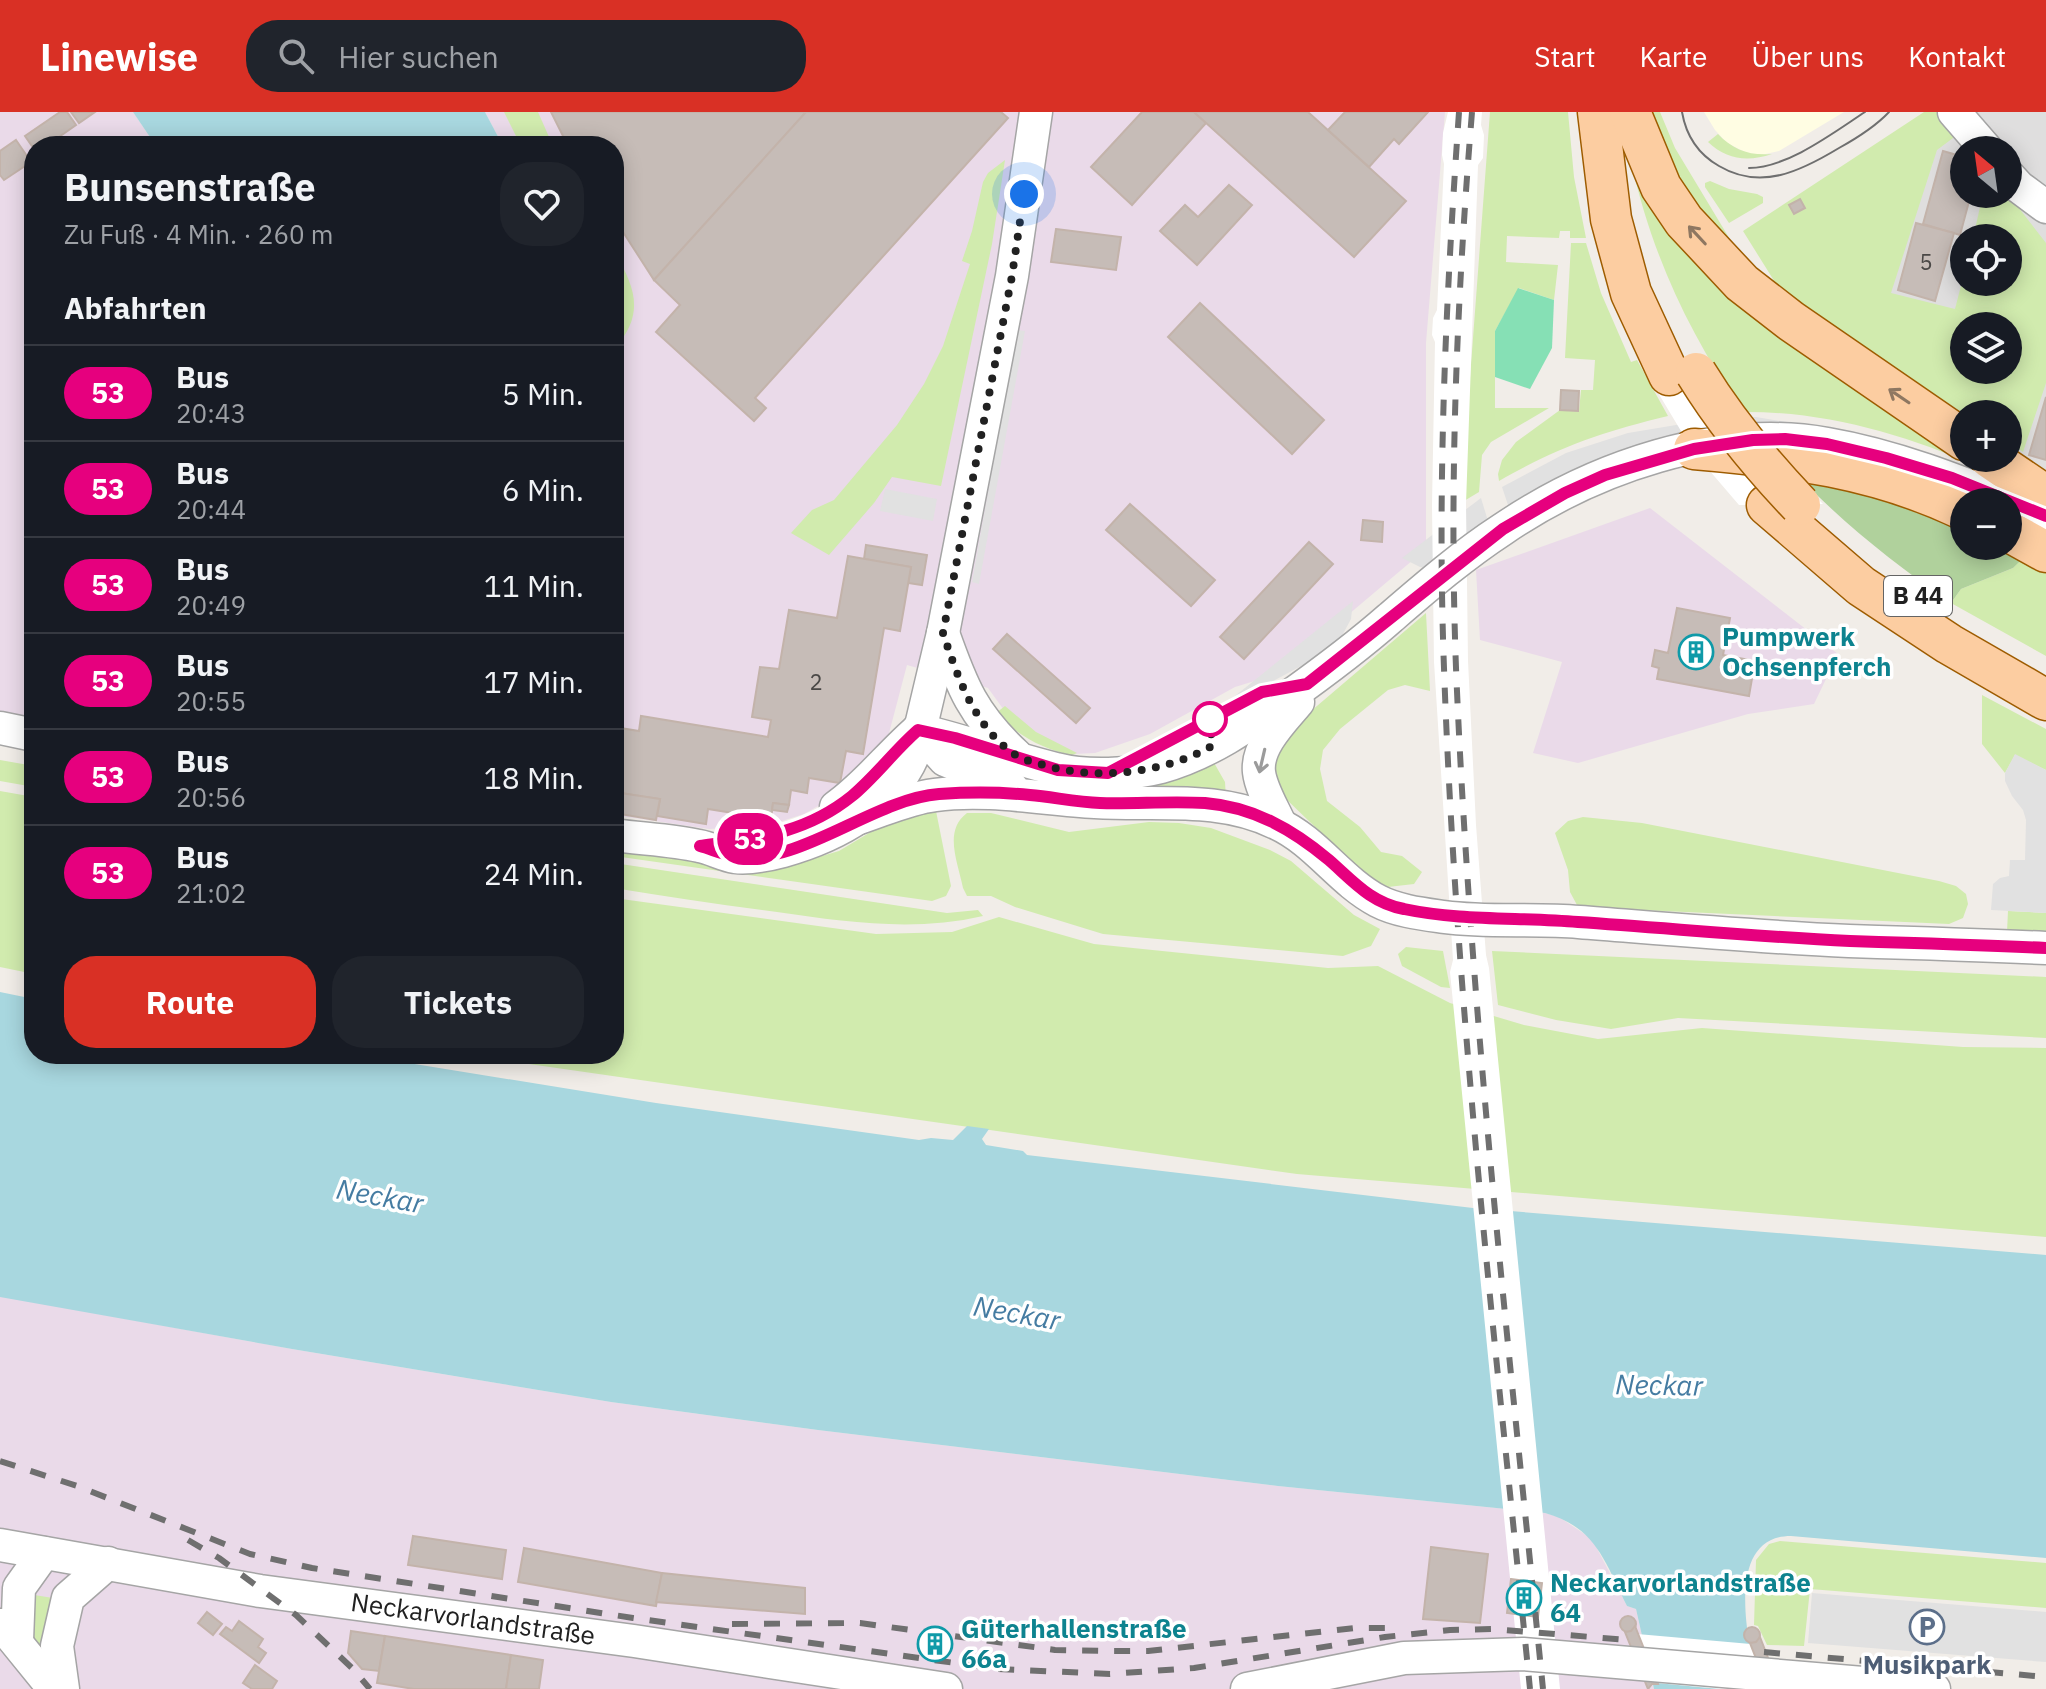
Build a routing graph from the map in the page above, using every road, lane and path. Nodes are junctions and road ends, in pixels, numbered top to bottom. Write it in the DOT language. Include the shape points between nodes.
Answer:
graph roads {
  1 [pos="1036,112"];
  2 [pos="1598,112"];
  3 [pos="1623,112"];
  4 [pos="1630,112"];
  5 [pos="1954,112"];
  6 [pos="1975,136"];
  7 [pos="2022,189"];
  8 [pos="2045,203"];
  9 [pos="1683,374"];
  10 [pos="1950,430"];
  11 [pos="1694,449"];
  12 [pos="2011,472"];
  13 [pos="2046,496"];
  14 [pos="1783,505"];
  15 [pos="1950,505"];
  16 [pos="2046,516"];
  17 [pos="2022,539"];
  18 [pos="2046,552"];
  19 [pos="943,633"];
  20 [pos="2046,673"];
  21 [pos="1320,674"];
  22 [pos="2046,700"];
  23 [pos="0,728"];
  24 [pos="918,730"];
  25 [pos="24,733"];
  26 [pos="1018,757"];
  27 [pos="1030,795"];
  28 [pos="859,818"];
  29 [pos="1280,824"];
  30 [pos="624,836"];
  31 [pos="700,846"];
  32 [pos="2046,948"];
  33 [pos="0,1545"];
  34 [pos="44,1553"];
  35 [pos="108,1563"];
  36 [pos="68,1598"];
  37 [pos="8,1632"];
  38 [pos="758,1662"];
  39 [pos="891,1687"];
  40 [pos="54,1689"];
  41 [pos="63,1689"];
  42 [pos="785,1689"];
  43 [pos="946,1689"];
  44 [pos="1247,1689"];
  45 [pos="1934,1689"];
  1 -- 19 [label="street" via="1012,276"];
  2 -- 9 [label="main road, B 44" via="1611,219 1631,293"];
  3 -- 9 [label="main road, B 44" via="1635,219"];
  10 -- 4 [label="main road, one-way" via="1742,283 1684,221 1661,187"];
  5 -- 6 [label="street"];
  7 -- 8 [label="street"];
  9 -- 14 [label="main road, B 44, bridge" via="1754,456"];
  11 -- 15 [label="main road" via="1850,469"];
  11 -- 16 [label="street" via="1753,440 1827,444 1952,478"];
  11 -- 21 [label="street" via="1605,475 1503,529"];
  12 -- 13 [label="main road"];
  14 -- 20 [label="main road, B 44"];
  14 -- 22 [label="main road, B 44" via="1861,586"];
  17 -- 18 [label="main road"];
  19 -- 24 [label="street"];
  19 -- 26 [label="street" via="970,702"];
  21 -- 26 [label="street" via="1238,733 1160,767 1108,773 1058,770"];
  21 -- 29 [label="street, one-way" via="1259,759 1259,774"];
  23 -- 25 [label="street"];
  24 -- 26 [label="street"];
  24 -- 27 [label="street" via="945,760"];
  24 -- 28 [label="street" via="908,769"];
  24 -- 31 [label="street" via="828,813 779,834"];
  27 -- 28 [label="street" via="938,794"];
  27 -- 29 [label="street" via="1100,803 1228,806"];
  28 -- 31 [label="street" via="816,840 762,856 736,857"];
  29 -- 32 [label="street" via="1381,903 1446,917"];
  30 -- 31 [label="street"];
  33 -- 34 [label="street, Neckarvorlandstraße"];
  34 -- 35 [label="street, Neckarvorlandstraße"];
  34 -- 36 [label="street"];
  34 -- 37 [label="street" via="19,1588"];
  35 -- 36 [label="street"];
  35 -- 38 [label="street, Neckarvorlandstraße" via="260,1591"];
  36 -- 41 [label="street" via="57,1646"];
  37 -- 40 [label="street"];
  38 -- 39 [label="street, Neckarvorlandstraße"];
  38 -- 42 [label="street"];
  39 -- 43 [label="street, Neckarvorlandstraße"];
  44 -- 45 [label="street" via="1404,1658 1523,1654"];
}
